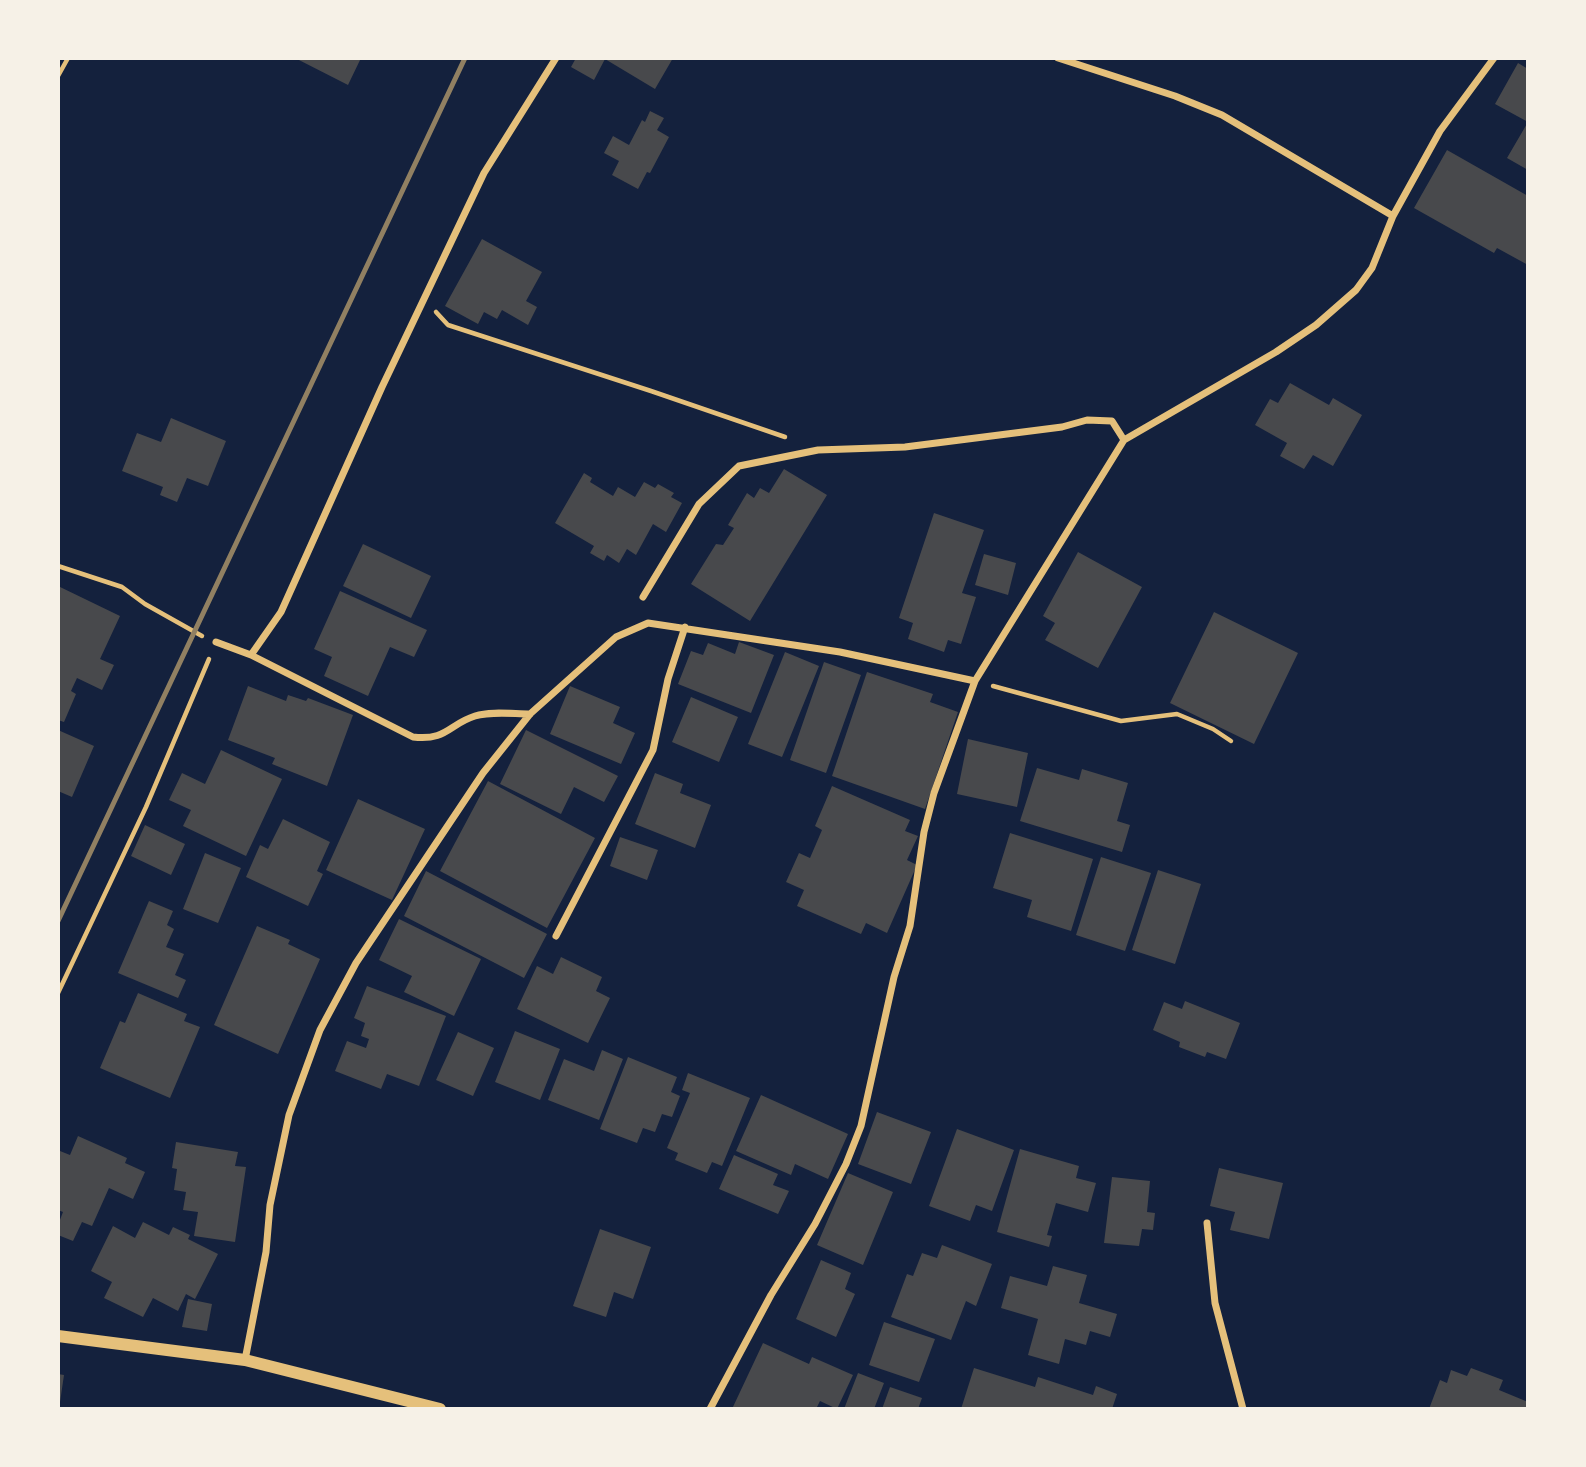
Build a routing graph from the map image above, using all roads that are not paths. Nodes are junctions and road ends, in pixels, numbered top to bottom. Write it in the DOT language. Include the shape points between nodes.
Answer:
graph roads {
  1 [pos="556,58"];
  2 [pos="1058,58"];
  3 [pos="1494,58"];
  4 [pos="1393,216"];
  5 [pos="1124,440"];
  6 [pos="643,597"];
  7 [pos="685,627"];
  8 [pos="216,642"];
  9 [pos="251,655"];
  10 [pos="975,681"];
  11 [pos="530,714"];
  12 [pos="556,936"];
  13 [pos="1206,1223"];
  14 [pos="58,1336"];
  15 [pos="245,1360"];
  16 [pos="440,1409"];
  17 [pos="710,1409"];
  18 [pos="1243,1409"];
  1 -- 9 [label="street" via="484,173 281,612"];
  2 -- 4 [label="street" via="1222,115"];
  3 -- 4 [label="street" via="1440,131"];
  4 -- 5 [label="street" via="1371,268 1356,290 1316,325"];
  5 -- 6 [label="street" via="1112,421 1087,420 905,447 818,450 739,466 699,504"];
  5 -- 10 [label="street"];
  7 -- 10 [label="street" via="840,652"];
  7 -- 11 [label="street" via="648,623 616,637"];
  7 -- 12 [label="street" via="653,750"];
  8 -- 9 [label="street"];
  9 -- 11 [label="street" via="414,737 439,736 479,715"];
  10 -- 17 [label="street" via="924,832 910,926 861,1126 815,1224"];
  11 -- 15 [label="street" via="483,773 356,964 320,1030 289,1115"];
  13 -- 18 [label="street" via="1215,1303"];
  14 -- 15 [label="street"];
  15 -- 16 [label="street"];
}
